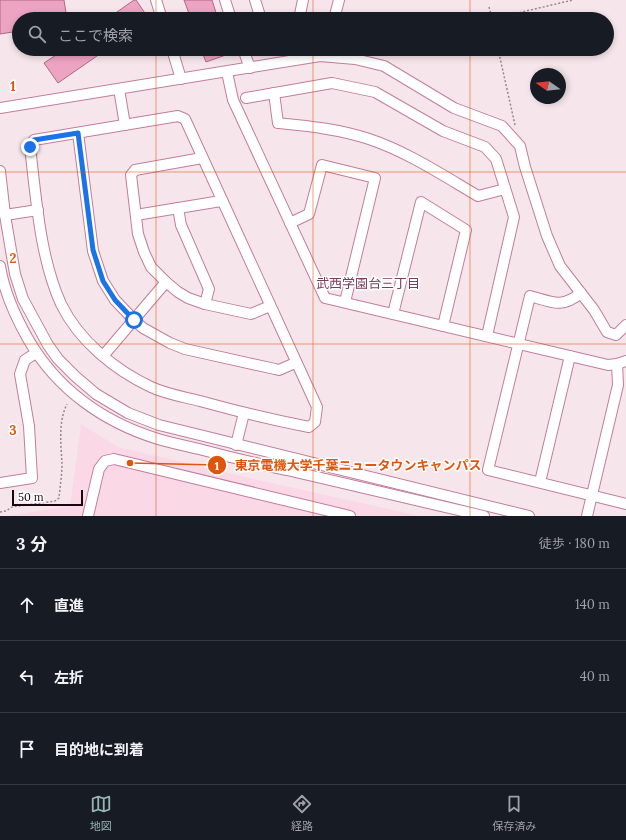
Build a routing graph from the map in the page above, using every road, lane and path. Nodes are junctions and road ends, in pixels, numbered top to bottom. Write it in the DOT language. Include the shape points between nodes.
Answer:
graph roads {
  1 [pos="156,0"];
  2 [pos="225,0"];
  3 [pos="255,0"];
  4 [pos="303,0"];
  5 [pos="339,0"];
  6 [pos="574,0"];
  7 [pos="489,7"];
  8 [pos="160,12"];
  9 [pos="229,12"];
  10 [pos="259,12"];
  11 [pos="300,12"];
  12 [pos="336,12"];
  13 [pos="490,12"];
  14 [pos="522,12"];
  15 [pos="174,56"];
  16 [pos="246,56"];
  17 [pos="311,56"];
  18 [pos="340,56"];
  19 [pos="500,56"];
  20 [pos="250,68"];
  21 [pos="227,72"];
  22 [pos="181,79"];
  23 [pos="119,89"];
  24 [pos="274,93"];
  25 [pos="246,98"];
  26 [pos="0,108"];
  27 [pos="125,125"];
  28 [pos="78,133"];
  29 [pos="520,146"];
  30 [pos="202,158"];
  31 [pos="0,171"];
  32 [pos="505,189"];
  33 [pos="221,201"];
  34 [pos="178,208"];
  35 [pos="38,210"];
  36 [pos="5,215"];
  37 [pos="136,215"];
  38 [pos="290,223"];
  39 [pos="0,266"];
  40 [pos="166,282"];
  41 [pos="581,293"];
  42 [pos="345,302"];
  43 [pos="205,304"];
  44 [pos="270,306"];
  45 [pos="393,314"];
  46 [pos="134,320"];
  47 [pos="626,325"];
  48 [pos="443,326"];
  49 [pos="487,336"];
  50 [pos="518,344"];
  51 [pos="36,353"];
  52 [pos="103,356"];
  53 [pos="570,356"];
  54 [pos="622,362"];
  55 [pos="295,363"];
  56 [pos="67,404"];
  57 [pos="244,413"];
  58 [pos="236,445"];
  59 [pos="540,482"];
  60 [pos="0,483"];
  61 [pos="592,495"];
  62 [pos="626,504"];
  63 [pos="0,512"];
  64 [pos="88,516"];
  65 [pos="350,516"];
  66 [pos="484,516"];
  67 [pos="529,516"];
  68 [pos="587,516"];
  1 -- 8 [label="street"];
  2 -- 9 [label="street"];
  3 -- 10 [label="street"];
  4 -- 11 [label="street"];
  5 -- 12 [label="street"];
  6 -- 14 [label="path"];
  7 -- 13 [label="path"];
  15 -- 22 [label="street"];
  16 -- 20 [label="street"];
  17 -- 20 [label="street"];
  18 -- 29 [label="street" via="384,66 454,108 502,126"];
  19 -- 29 [label="path"];
  20 -- 21 [label="street"];
  21 -- 22 [label="street"];
  21 -- 38 [label="street" via="233,100"];
  22 -- 23 [label="street"];
  23 -- 26 [label="street"];
  23 -- 27 [label="street"];
  24 -- 25 [label="street"];
  24 -- 32 [label="street" via="332,83 375,92 443,131 485,147 496,159"];
  24 -- 32 [label="street" via="278,123 328,128 369,139 397,150 478,196"];
  27 -- 28 [label="street"];
  27 -- 30 [label="street" via="178,116 185,119"];
  28 -- 35 [label="street" via="34,140 30,147"];
  28 -- 46 [label="street" via="93,250 103,281 115,300"];
  29 -- 41 [label="street" via="547,236 560,266"];
  30 -- 33 [label="street"];
  30 -- 37 [label="street" via="135,170 131,175"];
  31 -- 36 [label="street"];
  32 -- 49 [label="street" via="514,217"];
  33 -- 34 [label="street"];
  33 -- 44 [label="street"];
  34 -- 37 [label="street"];
  34 -- 43 [label="street" via="181,224 209,289"];
  35 -- 36 [label="street"];
  35 -- 52 [label="street" via="46,257 61,304 73,324"];
  36 -- 58 [label="street" via="15,274 23,298 48,345 75,376 110,403 143,420"];
  37 -- 40 [label="street" via="138,234 144,252 151,267"];
  38 -- 42 [label="street" via="325,298"];
  38 -- 42 [label="street" via="309,214 322,165 375,178"];
  39 -- 51 [label="street" via="10,303"];
  40 -- 43 [label="street" via="188,298"];
  40 -- 46 [label="street"];
  41 -- 47 [label="street" via="607,332 616,335"];
  41 -- 50 [label="street" via="572,301 560,304 530,296"];
  42 -- 45 [label="street"];
  43 -- 44 [label="street" via="251,314"];
  44 -- 55 [label="street"];
  45 -- 48 [label="street"];
  45 -- 48 [label="street" via="421,202 466,230"];
  46 -- 52 [label="street"];
  46 -- 55 [label="street" via="170,343 185,348 279,370"];
  48 -- 49 [label="street"];
  49 -- 50 [label="street"];
  50 -- 53 [label="street"];
  50 -- 59 [label="street" via="488,470"];
  51 -- 60 [label="street" via="24,360 20,374 29,426 32,478"];
  51 -- 66 [label="street" via="77,398 102,415 146,435"];
  52 -- 57 [label="street" via="152,388"];
  53 -- 54 [label="street" via="608,365"];
  53 -- 59 [label="street"];
  54 -- 61 [label="street"];
  55 -- 57 [label="street" via="316,407 315,422 309,427"];
  56 -- 63 [label="path" via="63,412 59,498 55,501 12,507"];
  57 -- 58 [label="street"];
  58 -- 67 [label="street"];
  59 -- 61 [label="street"];
  61 -- 62 [label="street"];
  61 -- 68 [label="street"];
  64 -- 65 [label="street" via="99,469 105,461 114,459"];
}
